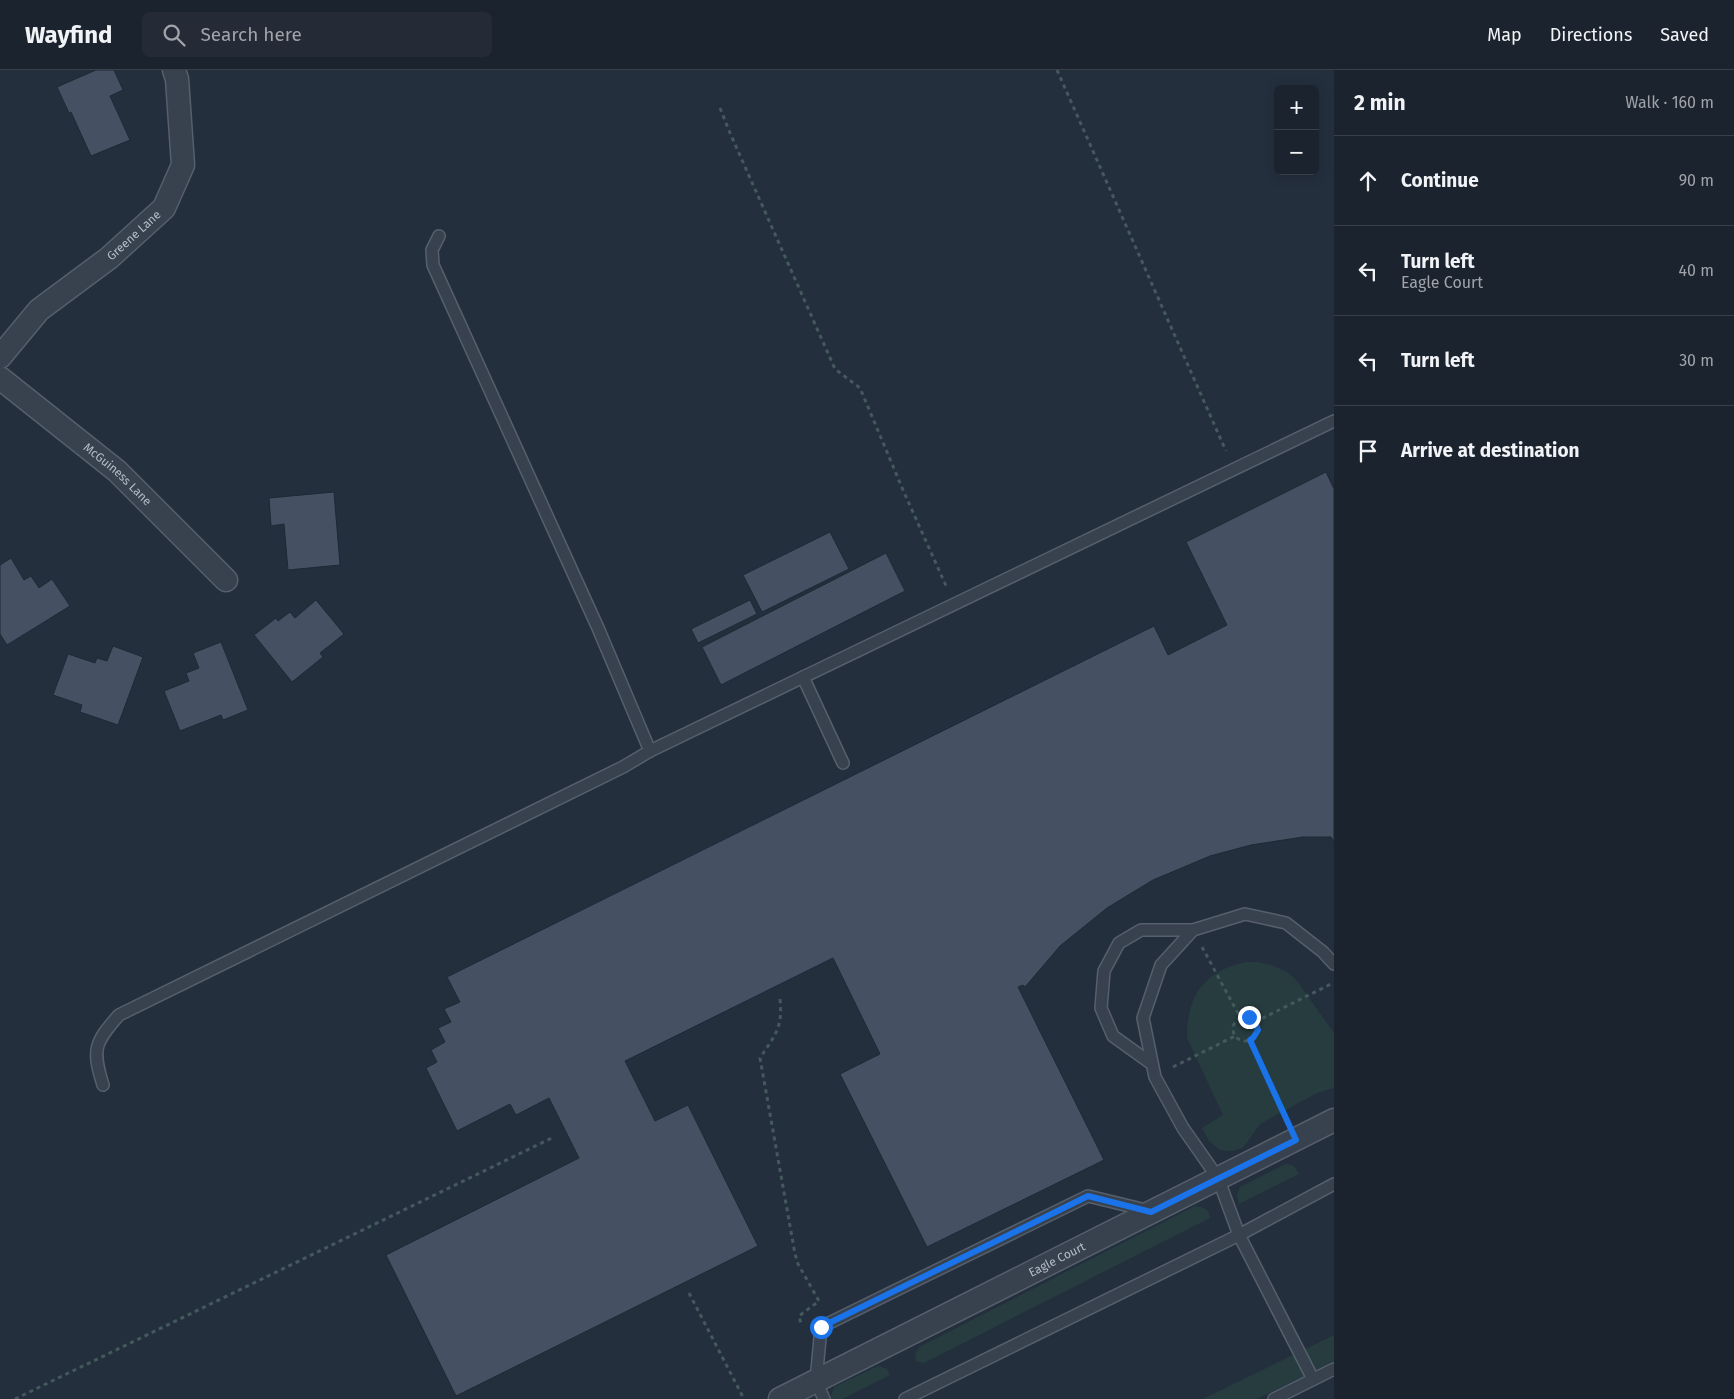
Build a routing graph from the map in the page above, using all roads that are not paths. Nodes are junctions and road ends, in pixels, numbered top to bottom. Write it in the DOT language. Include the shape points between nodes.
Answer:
graph roads {
  1 [pos="174,70"];
  2 [pos="439,236"];
  3 [pos="0,358"];
  4 [pos="0,378"];
  5 [pos="1334,421"];
  6 [pos="226,580"];
  7 [pos="803,677"];
  8 [pos="650,751"];
  9 [pos="843,763"];
  10 [pos="1193,930"];
  11 [pos="1334,964"];
  12 [pos="1152,1064"];
  13 [pos="103,1085"];
  14 [pos="1334,1120"];
  15 [pos="1218,1178"];
  16 [pos="1334,1184"];
  17 [pos="1151,1212"];
  18 [pos="1239,1235"];
  19 [pos="1334,1369"];
  20 [pos="1313,1379"];
  21 [pos="820,1390"];
  22 [pos="780,1399"];
  23 [pos="905,1399"];
  24 [pos="1274,1399"];
  1 -- 3 [label="street, Greene Lane" via="183,165 164,208 109,258 39,310"];
  2 -- 8 [label="lane" via="432,250 433,265 598,628"];
  4 -- 6 [label="street, McGuiness Lane" via="118,471"];
  5 -- 7 [label="lane"];
  7 -- 8 [label="lane"];
  7 -- 9 [label="lane"];
  8 -- 13 [label="lane" via="119,1015 96,1046 96,1064"];
  10 -- 11 [label="lane" via="1245,914 1286,923"];
  10 -- 12 [label="lane" via="1161,964 1143,1018"];
  10 -- 12 [label="lane" via="1141,930 1119,943 1104,971 1101,1008 1113,1036"];
  12 -- 15 [label="lane" via="1155,1077 1183,1128"];
  14 -- 15 [label="street, Eagle Court"];
  15 -- 17 [label="street, Eagle Court"];
  15 -- 18 [label="lane"];
  16 -- 18 [label="lane"];
  17 -- 21 [label="street, Eagle Court"];
  17 -- 21 [label="lane" via="1088,1196 821,1327"];
  18 -- 20 [label="lane"];
  18 -- 23 [label="lane"];
  19 -- 20 [label="lane"];
  20 -- 24 [label="lane"];
  21 -- 22 [label="street, Eagle Court"];
}
